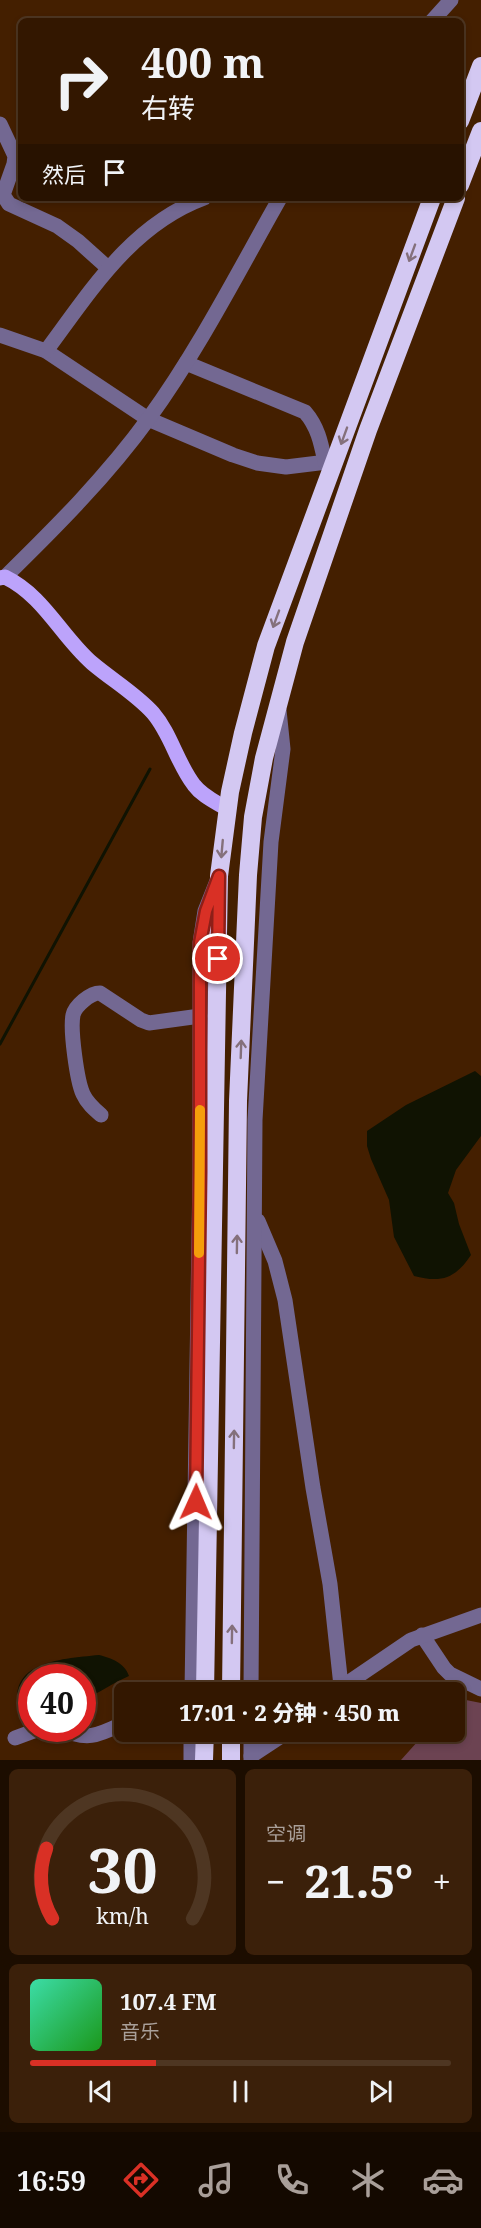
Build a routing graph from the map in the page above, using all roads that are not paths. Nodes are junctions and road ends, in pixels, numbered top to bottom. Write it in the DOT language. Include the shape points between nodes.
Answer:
graph roads {
  1 [pos="451,0"];
  2 [pos="435,18"];
  3 [pos="481,66"];
  4 [pos="464,111"];
  5 [pos="0,124"];
  6 [pos="481,130"];
  7 [pos="464,175"];
  8 [pos="196,201"];
  9 [pos="278,201"];
  10 [pos="431,201"];
  11 [pos="455,201"];
  12 [pos="108,268"];
  13 [pos="0,335"];
  14 [pos="46,351"];
  15 [pos="186,363"];
  16 [pos="148,418"];
  17 [pos="330,462"];
  18 [pos="2,578"];
  19 [pos="279,701"];
  20 [pos="227,809"];
  21 [pos="219,876"];
  22 [pos="200,1016"];
  23 [pos="101,1115"];
  24 [pos="256,1215"];
  25 [pos="481,1615"];
  26 [pos="423,1635"];
  27 [pos="192,1682"];
  28 [pos="206,1682"];
  29 [pos="231,1682"];
  30 [pos="251,1682"];
  31 [pos="337,1682"];
  32 [pos="348,1682"];
  33 [pos="481,1689"];
  34 [pos="114,1727"];
  35 [pos="96,1734"];
  36 [pos="18,1737"];
  37 [pos="15,1738"];
  38 [pos="191,1742"];
  39 [pos="205,1742"];
  40 [pos="231,1742"];
  41 [pos="251,1742"];
  42 [pos="274,1742"];
  43 [pos="251,1758"];
  44 [pos="191,1760"];
  45 [pos="204,1760"];
  46 [pos="231,1760"];
  1 -- 2 [label="street"];
  3 -- 4 [label="highway"];
  5 -- 12 [label="street" via="15,156 3,195 5,200 57,226"];
  6 -- 7 [label="highway"];
  8 -- 12 [label="street" via="166,216"];
  9 -- 15 [label="street"];
  10 -- 17 [label="highway, one-way"];
  11 -- 19 [label="highway" via="368,430 295,642"];
  12 -- 14 [label="street"];
  13 -- 14 [label="street"];
  14 -- 16 [label="street"];
  15 -- 16 [label="street"];
  15 -- 17 [label="street" via="305,412 314,422"];
  16 -- 17 [label="street" via="257,463 286,467"];
  16 -- 18 [label="street" via="84,497"];
  17 -- 20 [label="highway, one-way" via="266,646"];
  18 -- 20 [label="main road" via="21,585 36,597 72,644 153,713 195,786"];
  19 -- 24 [label="street" via="283,749 267,902 255,1120"];
  29 -- 19 [label="highway, one-way" via="238,1101 247,887 253,817"];
  20 -- 21 [label="highway, one-way"];
  21 -- 22 [label="street" via="202,927"];
  21 -- 28 [label="highway"];
  22 -- 23 [label="street" via="149,1023 100,993 90,995 75,1010 72,1022 80,1085 88,1103"];
  22 -- 27 [label="street"];
  24 -- 30 [label="street"];
  24 -- 31 [label="street" via="275,1261 285,1300 330,1584"];
  25 -- 26 [label="street"];
  26 -- 32 [label="street"];
  26 -- 33 [label="street" via="450,1674"];
  34 -- 35 [label="street"];
  36 -- 37 [label="street"];
  38 -- 44 [label="street"];
  39 -- 45 [label="highway"];
  40 -- 46 [label="highway"];
  41 -- 43 [label="street"];
  42 -- 43 [label="street"];
}
